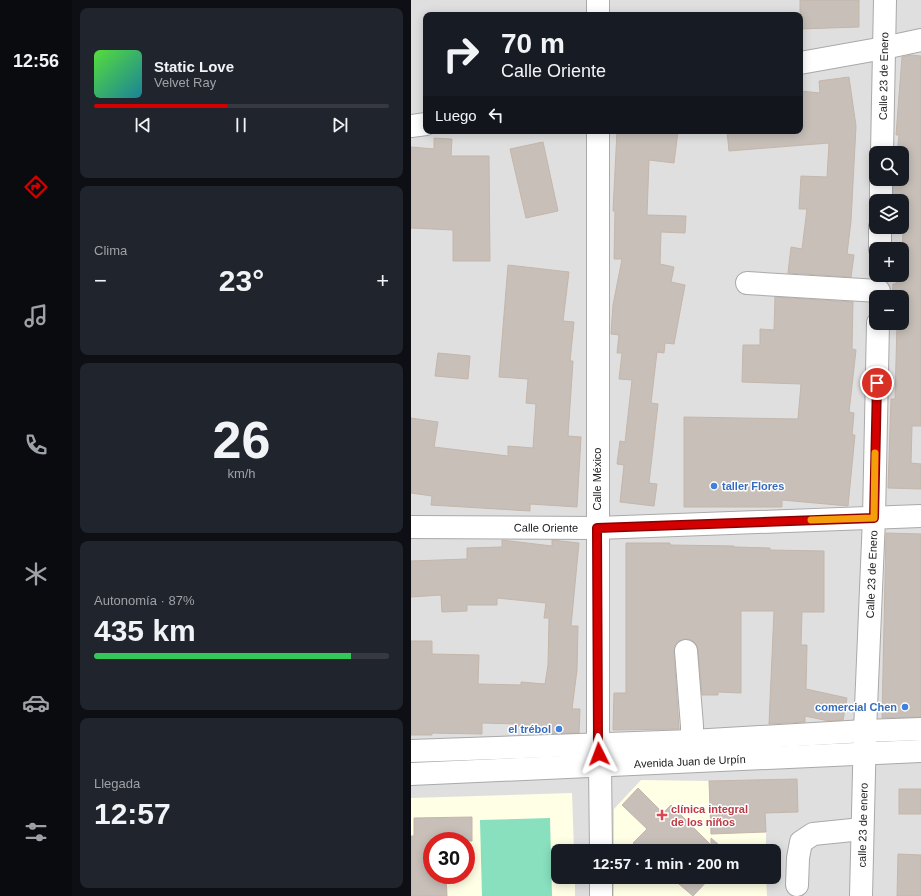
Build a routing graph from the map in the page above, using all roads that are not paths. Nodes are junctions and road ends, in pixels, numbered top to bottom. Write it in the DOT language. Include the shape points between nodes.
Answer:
graph roads {
  1 [pos="599,0"];
  2 [pos="885,0"];
  3 [pos="598,12"];
  4 [pos="921,40"];
  5 [pos="884,48"];
  6 [pos="803,62"];
  7 [pos="423,124"];
  8 [pos="411,126"];
  9 [pos="597,134"];
  10 [pos="882,146"];
  11 [pos="747,283"];
  12 [pos="879,288"];
  13 [pos="878,330"];
  14 [pos="921,516"];
  15 [pos="874,518"];
  16 [pos="411,526"];
  17 [pos="597,528"];
  18 [pos="686,651"];
  19 [pos="921,729"];
  20 [pos="865,731"];
  21 [pos="692,741"];
  22 [pos="411,751"];
  23 [pos="921,751"];
  24 [pos="864,753"];
  25 [pos="599,754"];
  26 [pos="411,774"];
  27 [pos="862,829"];
  28 [pos="601,844"];
  29 [pos="601,884"];
  30 [pos="797,885"];
  31 [pos="601,896"];
  32 [pos="861,896"];
  1 -- 3 [label="street"];
  2 -- 5 [label="street, Calle 23 de Enero"];
  4 -- 5 [label="street"];
  5 -- 6 [label="street"];
  5 -- 10 [label="street, Calle 23 de Enero"];
  7 -- 8 [label="street"];
  9 -- 17 [label="street, Calle México"];
  11 -- 12 [label="street"];
  13 -- 15 [label="street, Calle 23 de Enero"];
  14 -- 15 [label="street, Calle Oriente"];
  15 -- 17 [label="street, Calle Oriente"];
  15 -- 20 [label="street, Calle 23 de Enero"];
  16 -- 17 [label="street, Calle Oriente"];
  17 -- 25 [label="street, Calle México"];
  18 -- 21 [label="street"];
  19 -- 20 [label="street, Avenida Juan de Urpín"];
  20 -- 21 [label="street, Avenida Juan de Urpín"];
  20 -- 24 [label="street, Calle 23 de Enero"];
  21 -- 25 [label="street, Avenida Juan de Urpín"];
  22 -- 25 [label="street, Avenida Juan de Urpín"];
  23 -- 24 [label="street, Avenida Juan de Urpín"];
  24 -- 25 [label="street, Avenida Juan de Urpín"];
  24 -- 27 [label="street, calle 23 de enero"];
  25 -- 26 [label="street, Avenida Juan de Urpín"];
  25 -- 28 [label="street, Calle México"];
  27 -- 30 [label="street" via="813,834 801,842"];
  27 -- 32 [label="street, calle 23 de enero"];
  29 -- 31 [label="street"];
}
